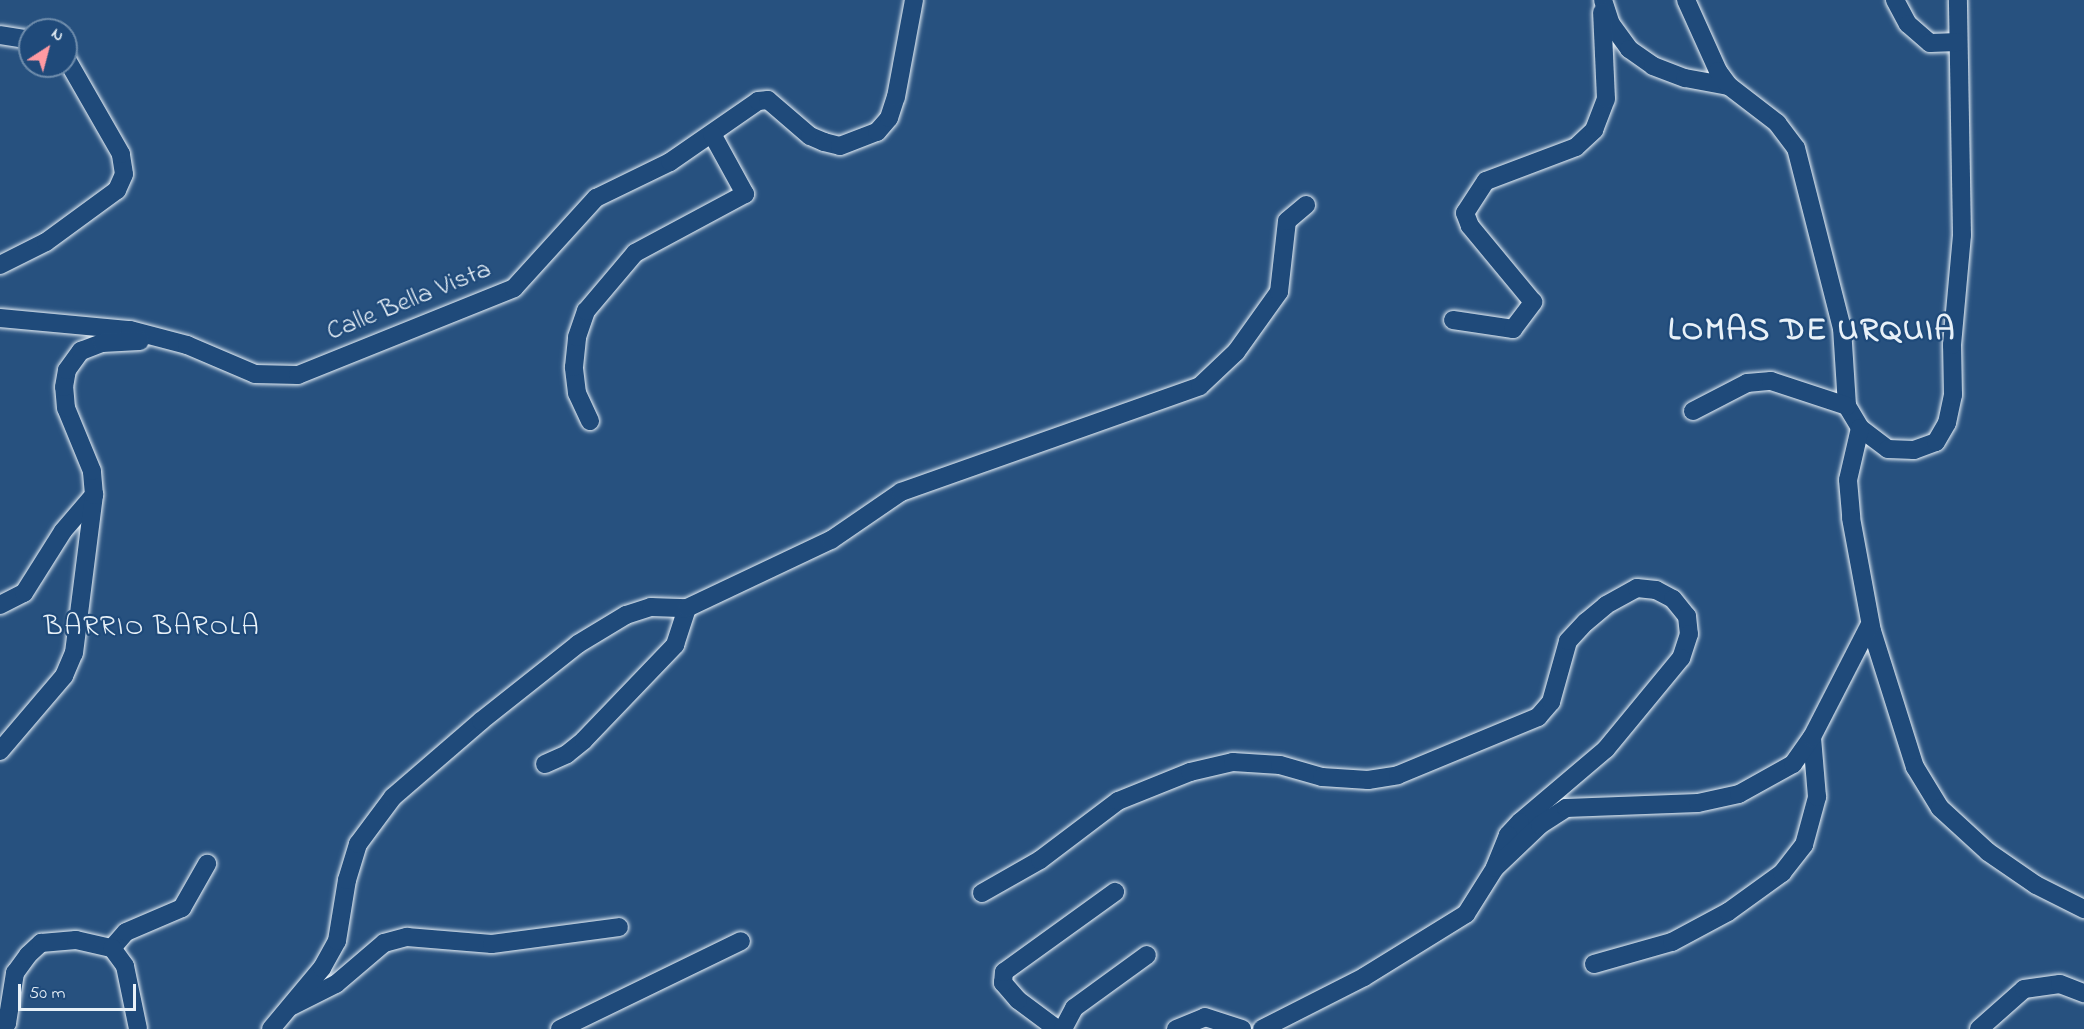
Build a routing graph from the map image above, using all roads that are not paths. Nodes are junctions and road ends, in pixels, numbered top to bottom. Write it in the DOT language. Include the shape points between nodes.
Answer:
graph roads {
  1 [pos="914,0"];
  2 [pos="1602,0"];
  3 [pos="1686,0"];
  4 [pos="1895,0"];
  5 [pos="1958,0"];
  6 [pos="0,35"];
  7 [pos="18,38"];
  8 [pos="1958,42"];
  9 [pos="77,78"];
  10 [pos="1722,84"];
  11 [pos="712,134"];
  12 [pos="1306,205"];
  13 [pos="0,265"];
  14 [pos="0,318"];
  15 [pos="1453,320"];
  16 [pos="164,338"];
  17 [pos="1847,406"];
  18 [pos="1694,411"];
  19 [pos="590,421"];
  20 [pos="1860,428"];
  21 [pos="94,495"];
  22 [pos="0,604"];
  23 [pos="687,608"];
  24 [pos="1870,624"];
  25 [pos="1812,737"];
  26 [pos="0,751"];
  27 [pos="545,764"];
  28 [pos="207,864"];
  29 [pos="1495,868"];
  30 [pos="1115,892"];
  31 [pos="982,893"];
  32 [pos="2084,909"];
  33 [pos="619,927"];
  34 [pos="741,941"];
  35 [pos="112,948"];
  36 [pos="1147,955"];
  37 [pos="1594,964"];
  38 [pos="2084,993"];
  39 [pos="288,1008"];
  40 [pos="2,1029"];
  41 [pos="138,1029"];
  42 [pos="271,1029"];
  43 [pos="560,1029"];
  44 [pos="1057,1029"];
  45 [pos="1063,1029"];
  46 [pos="1176,1029"];
  47 [pos="1242,1029"];
  48 [pos="1262,1029"];
  49 [pos="1979,1029"];
  1 -- 11 [label="street, Calle Bella Vista" via="890,118 877,132 840,146 824,142 810,136 768,100 758,101"];
  2 -- 10 [label="street" via="1611,24 1629,49 1653,66 1685,78"];
  2 -- 15 [label="street" via="1606,99 1594,130 1576,147 1486,181 1465,213 1470,226 1533,302 1513,329"];
  3 -- 10 [label="street"];
  4 -- 8 [label="street" via="1908,24 1930,43"];
  5 -- 8 [label="street"];
  6 -- 7 [label="street"];
  8 -- 20 [label="street" via="1962,235 1952,345 1953,395 1947,423 1936,442 1914,450 1887,449"];
  9 -- 13 [label="street" via="121,154 124,174 117,190 64,229"];
  10 -- 17 [label="street" via="1776,123 1796,148 1842,328"];
  11 -- 16 [label="street, Calle Bella Vista" via="670,162 596,198 514,288 298,375 255,374"];
  11 -- 19 [label="street" via="745,194 635,253 586,311 577,337 574,367 577,393"];
  12 -- 23 [label="street" via="1287,221 1279,292 1236,352 1200,386 901,492 831,540"];
  14 -- 16 [label="street, Calle Bella Vista" via="130,330"];
  16 -- 21 [label="street" via="102,343 81,351 68,370 64,387 66,408 92,471"];
  17 -- 18 [label="street" via="1772,381 1747,383"];
  17 -- 20 [label="street"];
  20 -- 24 [label="street" via="1848,480"];
  21 -- 22 [label="street" via="63,531 24,593"];
  21 -- 26 [label="street" via="74,654 64,676"];
  23 -- 27 [label="street" via="675,645 584,740 567,754"];
  23 -- 39 [label="street" via="651,607 603,627 481,721 393,797 358,844 347,880 337,941 322,968"];
  24 -- 25 [label="street"];
  24 -- 32 [label="street" via="1916,766 1940,808 1988,852 2036,885"];
  25 -- 29 [label="street" via="1793,764 1739,794 1698,803 1566,808 1540,825"];
  25 -- 37 [label="street" via="1817,797 1804,845 1782,873 1728,912 1672,942"];
  28 -- 35 [label="street" via="182,908 126,932"];
  29 -- 31 [label="street" via="1508,835 1606,749 1682,658 1689,634 1687,616 1673,599 1656,590 1637,588 1606,605 1586,622 1568,641 1551,702 1538,717 1398,775 1368,780 1322,777 1280,765 1233,762 1190,772 1118,801 1040,860"];
  29 -- 48 [label="street" via="1466,914 1364,977"];
  30 -- 44 [label="street" via="1004,972 1003,983 1018,1000"];
  33 -- 39 [label="street" via="492,944 407,937 384,943 336,984"];
  34 -- 43 [label="street"];
  35 -- 40 [label="street" via="76,940 41,943 15,973 7,1023"];
  35 -- 41 [label="street" via="125,966"];
  36 -- 45 [label="street" via="1074,1008"];
  38 -- 49 [label="street" via="2060,984 2024,989"];
  39 -- 42 [label="street"];
  46 -- 47 [label="street" via="1205,1017"];
}
